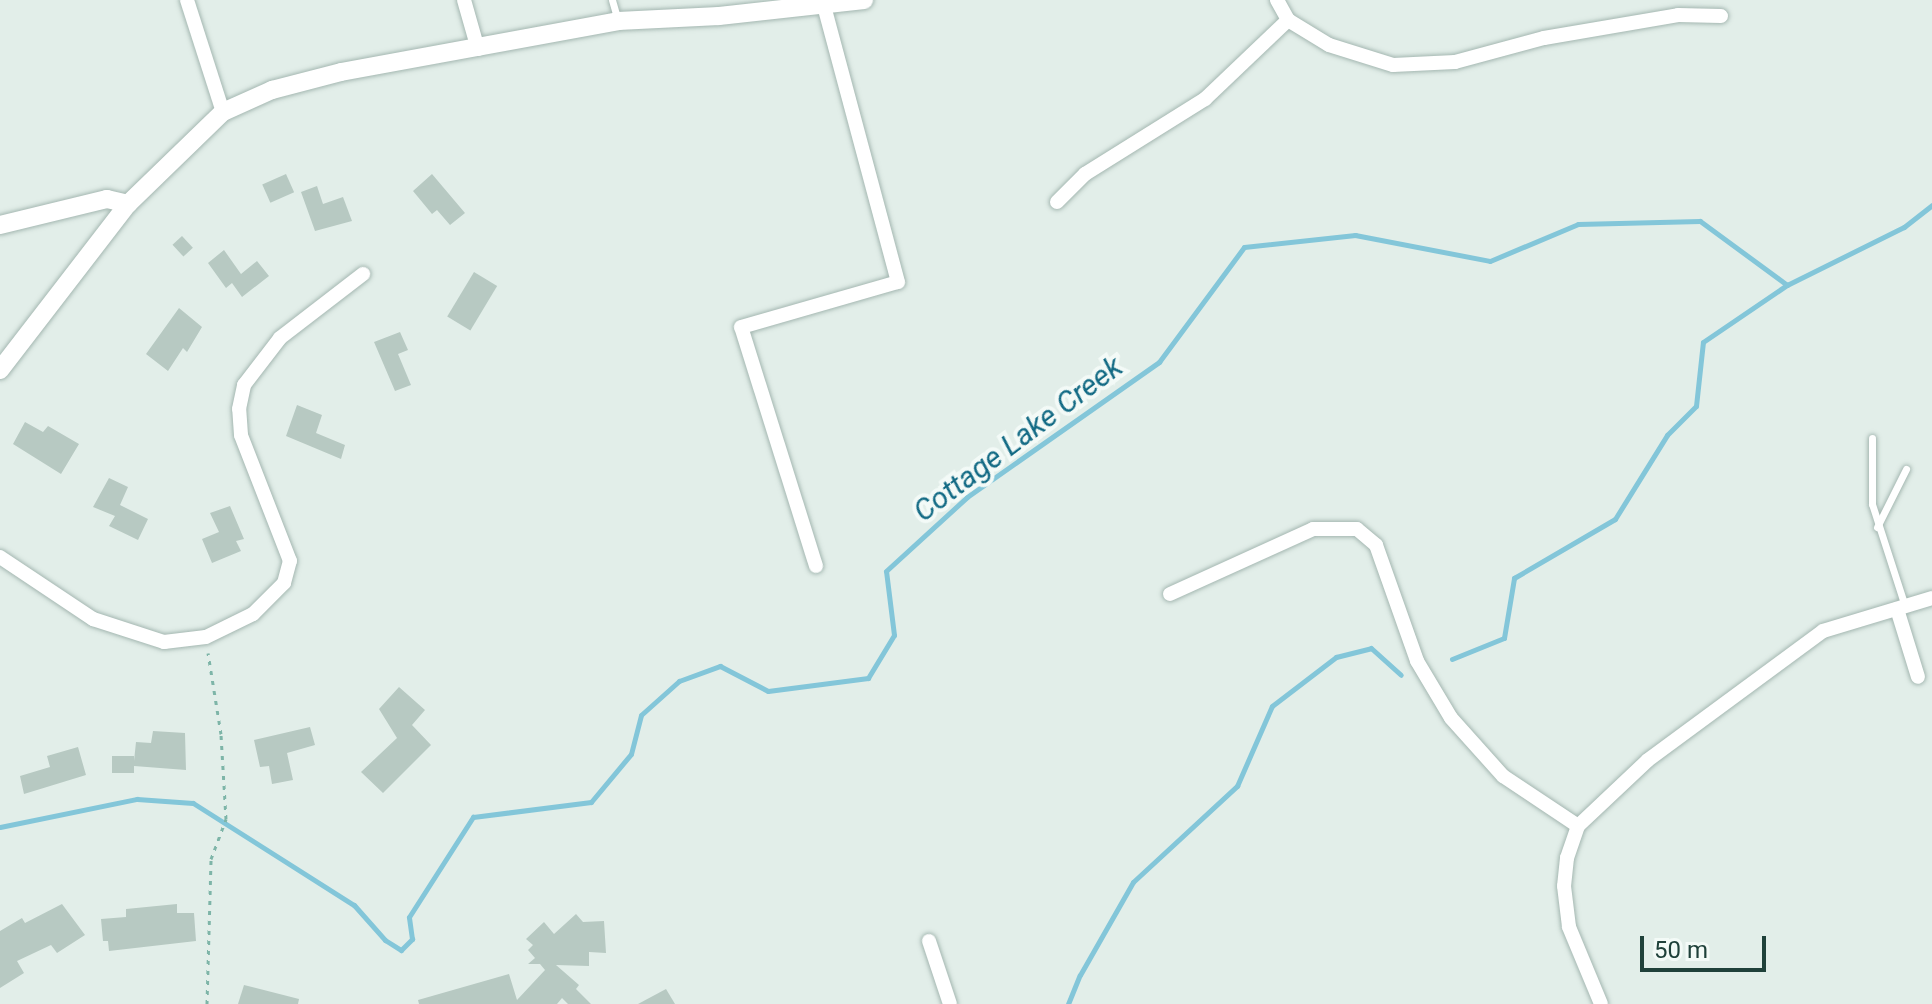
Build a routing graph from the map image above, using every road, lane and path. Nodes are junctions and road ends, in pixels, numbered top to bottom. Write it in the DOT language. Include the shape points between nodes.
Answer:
graph roads {
  1 [pos="187,0"];
  2 [pos="464,0"];
  3 [pos="612,0"];
  4 [pos="864,0"];
  5 [pos="1277,0"];
  6 [pos="824,5"];
  7 [pos="1721,16"];
  8 [pos="1288,20"];
  9 [pos="618,21"];
  10 [pos="478,49"];
  11 [pos="223,112"];
  12 [pos="1057,202"];
  13 [pos="128,204"];
  14 [pos="0,225"];
  15 [pos="363,274"];
  16 [pos="0,370"];
  17 [pos="1872,438"];
  18 [pos="1906,469"];
  19 [pos="1877,527"];
  20 [pos="0,557"];
  21 [pos="816,566"];
  22 [pos="1170,594"];
  23 [pos="1932,598"];
  24 [pos="1901,607"];
  25 [pos="206,637"];
  26 [pos="1918,677"];
  27 [pos="1578,826"];
  28 [pos="929,941"];
  29 [pos="207,1004"];
  30 [pos="950,1004"];
  31 [pos="1601,1004"];
  1 -- 11 [label="street"];
  2 -- 10 [label="street"];
  3 -- 9 [label="lane"];
  4 -- 6 [label="street"];
  5 -- 8 [label="street"];
  6 -- 9 [label="street"];
  6 -- 21 [label="street" via="898,282 741,327"];
  7 -- 8 [label="street" via="1678,15 1544,38 1455,62 1393,65 1329,45"];
  8 -- 12 [label="street" via="1205,99 1085,174"];
  9 -- 10 [label="street"];
  10 -- 11 [label="street" via="341,72 272,90"];
  11 -- 13 [label="street"];
  13 -- 14 [label="street" via="107,199"];
  13 -- 16 [label="street"];
  15 -- 25 [label="street" via="280,338 244,385 241,435 290,561 284,583 253,614"];
  17 -- 19 [label="lane"];
  18 -- 19 [label="lane"];
  19 -- 24 [label="lane"];
  20 -- 25 [label="street" via="93,619 164,642"];
  22 -- 27 [label="street" via="1313,529 1357,529 1381,555 1417,661 1451,718 1503,776"];
  23 -- 24 [label="street"];
  24 -- 26 [label="street"];
  24 -- 27 [label="street" via="1823,631 1648,760"];
  25 -- 29 [label="path" via="221,734 226,819 211,859"];
  27 -- 31 [label="street" via="1565,872 1569,927"];
  28 -- 30 [label="street"];
}
